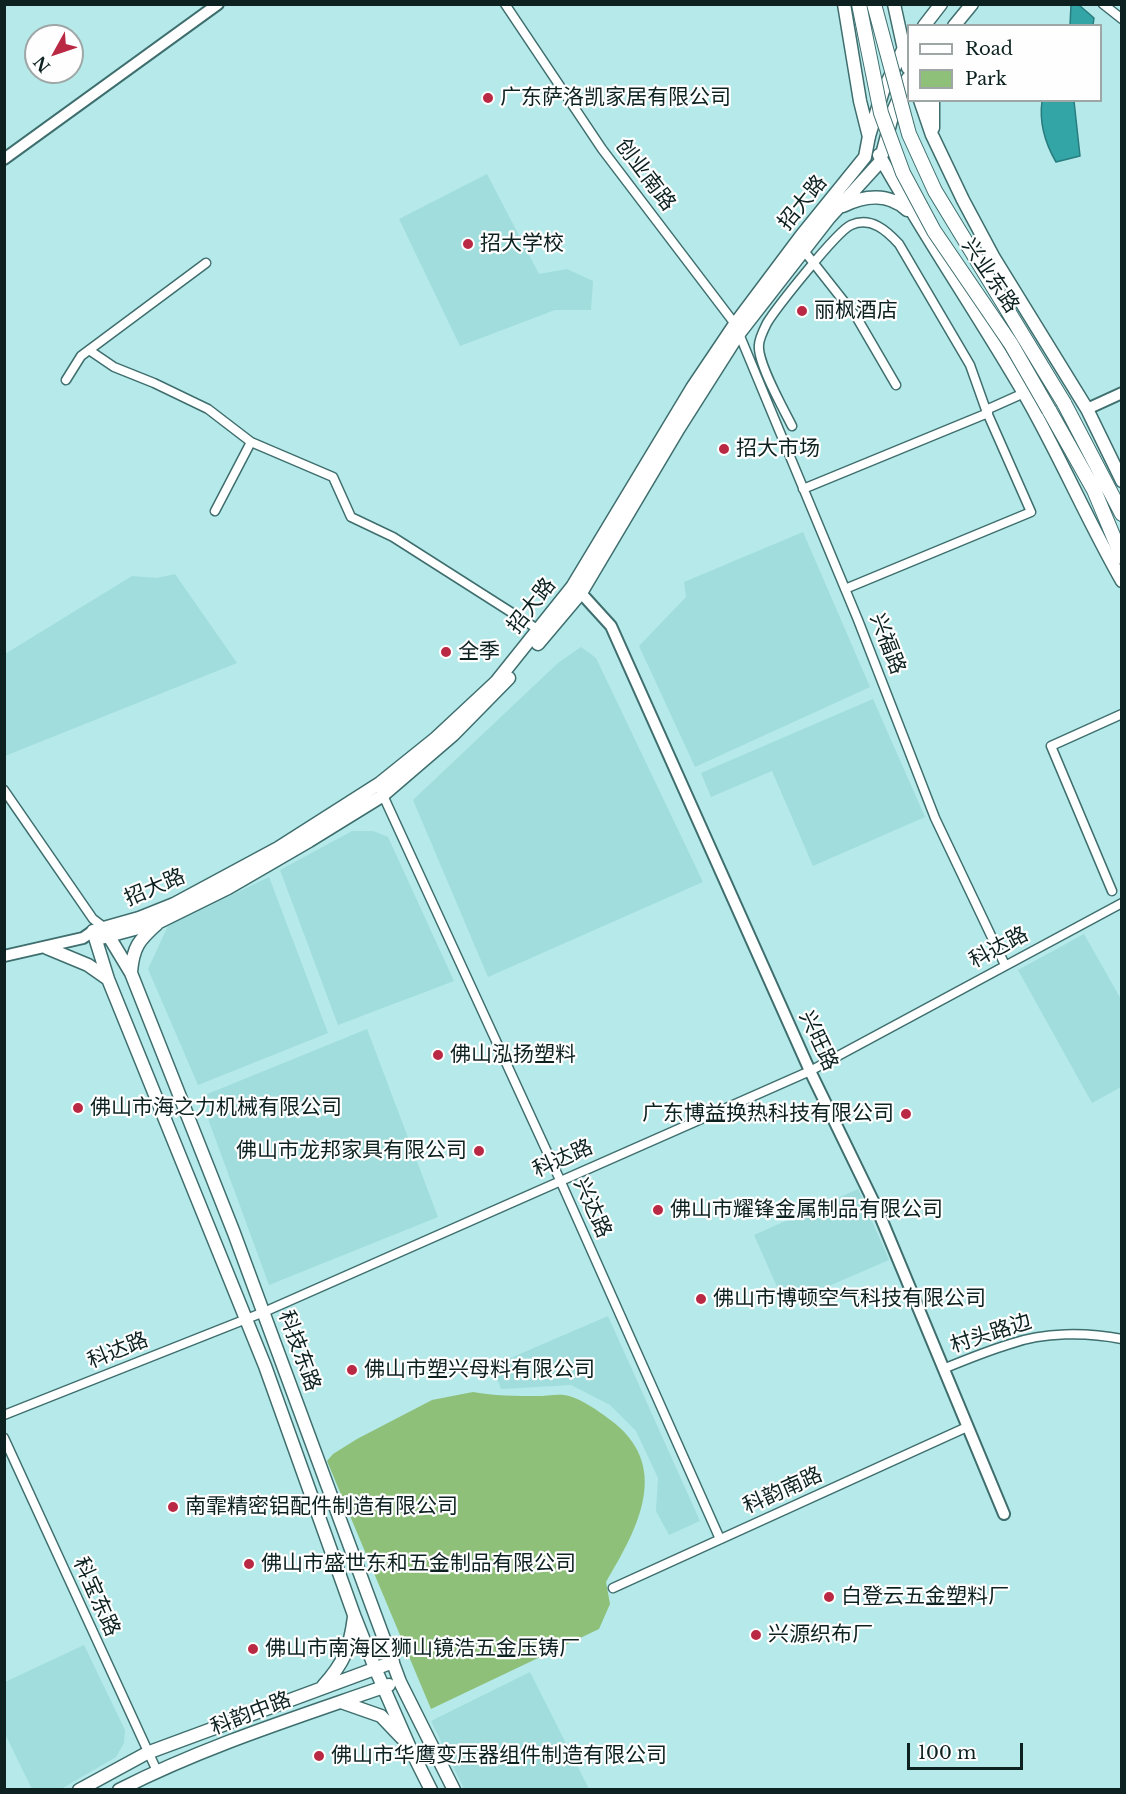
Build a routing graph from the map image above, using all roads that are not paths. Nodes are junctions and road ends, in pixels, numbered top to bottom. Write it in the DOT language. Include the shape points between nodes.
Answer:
graph roads {
  1 [pos="218,4"];
  2 [pos="505,4"];
  3 [pos="844,4"];
  4 [pos="859,4"];
  5 [pos="874,4"];
  6 [pos="894,4"];
  7 [pos="941,4"];
  8 [pos="1103,4"];
  9 [pos="971,6"];
  10 [pos="1122,19"];
  11 [pos="926,24"];
  12 [pos="956,24"];
  13 [pos="960,24"];
  14 [pos="906,47"];
  15 [pos="907,82"];
  16 [pos="921,102"];
  17 [pos="933,102"];
  18 [pos="932,135"];
  19 [pos="869,136"];
  20 [pos="4,159"];
  21 [pos="881,159"];
  22 [pos="913,216"];
  23 [pos="829,218"];
  24 [pos="800,246"];
  25 [pos="206,263"];
  26 [pos="814,264"];
  27 [pos="737,330"];
  28 [pos="89,350"];
  29 [pos="66,380"];
  30 [pos="896,385"];
  31 [pos="1024,393"];
  32 [pos="1122,393"];
  33 [pos="1087,409"];
  34 [pos="987,412"];
  35 [pos="792,426"];
  36 [pos="251,442"];
  37 [pos="1122,481"];
  38 [pos="803,489"];
  39 [pos="215,511"];
  40 [pos="1122,514"];
  41 [pos="1122,557"];
  42 [pos="1122,581"];
  43 [pos="845,589"];
  44 [pos="577,590"];
  45 [pos="539,630"];
  46 [pos="1122,714"];
  47 [pos="4,790"];
  48 [pos="381,790"];
  49 [pos="1112,891"];
  50 [pos="1122,903"];
  51 [pos="157,923"];
  52 [pos="97,932"];
  53 [pos="47,948"];
  54 [pos="4,956"];
  55 [pos="1005,965"];
  56 [pos="131,973"];
  57 [pos="108,979"];
  58 [pos="810,1071"];
  59 [pos="560,1180"];
  60 [pos="264,1312"];
  61 [pos="247,1319"];
  62 [pos="1122,1339"];
  63 [pos="943,1369"];
  64 [pos="4,1415"];
  65 [pos="967,1427"];
  66 [pos="4,1438"];
  67 [pos="1004,1514"];
  68 [pos="720,1539"];
  69 [pos="613,1588"];
  70 [pos="354,1615"];
  71 [pos="393,1662"];
  72 [pos="375,1668"];
  73 [pos="400,1682"];
  74 [pos="384,1687"];
  75 [pos="321,1688"];
  76 [pos="340,1701"];
  77 [pos="410,1748"];
  78 [pos="147,1753"];
  79 [pos="157,1771"];
  80 [pos="79,1790"];
  81 [pos="119,1790"];
  82 [pos="431,1790"];
  83 [pos="454,1790"];
  1 -- 20 [label="street"];
  2 -- 27 [label="street, 创业南路" via="602,149"];
  3 -- 19 [label="main road"];
  4 -- 41 [label="main road, 兴业东路, bridge" via="881,113 903,172 934,231 1011,344 1049,410 1094,490"];
  5 -- 40 [label="main road, bridge" via="909,134 935,191 1064,403"];
  6 -- 14 [label="main road"];
  7 -- 11 [label="main road"];
  8 -- 10 [label="street"];
  9 -- 12 [label="main road"];
  9 -- 13 [label="main road"];
  14 -- 19 [label="main road, 招大路" via="883,91"];
  15 -- 21 [label="main road" via="894,109"];
  16 -- 18 [label="main road"];
  17 -- 18 [label="main road"];
  18 -- 33 [label="main road" via="994,258"];
  19 -- 21 [label="main road"];
  19 -- 24 [label="main road, 招大路" via="865,157"];
  21 -- 22 [label="main road"];
  21 -- 23 [label="main road"];
  22 -- 23 [label="main road" via="899,203 883,197 844,205"];
  22 -- 31 [label="main road"];
  23 -- 24 [label="main road, 招大路"];
  24 -- 26 [label="street"];
  24 -- 27 [label="main road, 招大路"];
  25 -- 28 [label="street"];
  26 -- 30 [label="street" via="856,318"];
  26 -- 34 [label="street" via="850,225 865,223 887,231 970,364"];
  26 -- 35 [label="street" via="767,324 758,344 760,359"];
  27 -- 38 [label="street, 兴福路"];
  27 -- 44 [label="main road, 招大路"];
  28 -- 29 [label="street"];
  28 -- 36 [label="street" via="114,367 208,409"];
  31 -- 34 [label="street"];
  31 -- 42 [label="main road"];
  32 -- 33 [label="street"];
  33 -- 37 [label="main road"];
  34 -- 38 [label="street"];
  34 -- 43 [label="street" via="1031,512"];
  36 -- 39 [label="street"];
  36 -- 45 [label="street" via="333,477 351,517 393,537"];
  38 -- 43 [label="street, 兴福路"];
  43 -- 55 [label="street, 兴福路" via="935,818"];
  44 -- 45 [label="main road, 招大路"];
  44 -- 48 [label="main road, 招大路" via="498,692 453,735"];
  44 -- 58 [label="street, 兴旺路" via="611,626"];
  45 -- 48 [label="main road, 招大路" via="496,682"];
  46 -- 49 [label="street" via="1051,746"];
  47 -- 52 [label="street"];
  48 -- 51 [label="main road, 招大路" via="309,841"];
  48 -- 52 [label="main road, 招大路" via="174,904"];
  48 -- 59 [label="street, 兴达路"];
  50 -- 55 [label="street, 科达路"];
  51 -- 52 [label="main road, 招大路"];
  51 -- 56 [label="main road" via="139,940 132,956"];
  52 -- 53 [label="street, 招大路"];
  52 -- 56 [label="main road, 科技东路"];
  52 -- 57 [label="main road"];
  53 -- 54 [label="street, 招大路"];
  53 -- 57 [label="main road" via="88,965"];
  55 -- 58 [label="street, 科达路"];
  56 -- 60 [label="main road, 科技东路"];
  57 -- 61 [label="main road"];
  58 -- 59 [label="street, 科达路"];
  58 -- 63 [label="street, 兴旺路" via="878,1210"];
  59 -- 60 [label="street, 科达路"];
  59 -- 68 [label="street, 兴达路"];
  60 -- 61 [label="street, 科达路"];
  60 -- 71 [label="main road, 科技东路"];
  61 -- 64 [label="street, 科达路"];
  61 -- 70 [label="main road"];
  62 -- 63 [label="street, 村头路边" via="1046,1336 1011,1343"];
  63 -- 65 [label="street, 兴旺路"];
  65 -- 67 [label="street, 兴旺路"];
  65 -- 68 [label="street, 科韵南路"];
  66 -- 78 [label="street, 科宝东路"];
  68 -- 69 [label="street, 科韵南路"];
  70 -- 72 [label="main road"];
  70 -- 75 [label="main road" via="345,1658"];
  71 -- 72 [label="main road"];
  71 -- 73 [label="main road, 科技东路"];
  72 -- 74 [label="main road"];
  72 -- 75 [label="main road"];
  73 -- 74 [label="main road, 科韵中路"];
  73 -- 83 [label="main road, 科技东路"];
  74 -- 76 [label="main road, 科韵中路"];
  74 -- 77 [label="main road"];
  75 -- 78 [label="main road"];
  76 -- 77 [label="main road" via="381,1716"];
  76 -- 79 [label="main road, 科韵中路"];
  77 -- 82 [label="main road"];
  78 -- 79 [label="street, 科宝东路"];
  78 -- 80 [label="main road"];
  79 -- 81 [label="main road, 科韵中路"];
}
